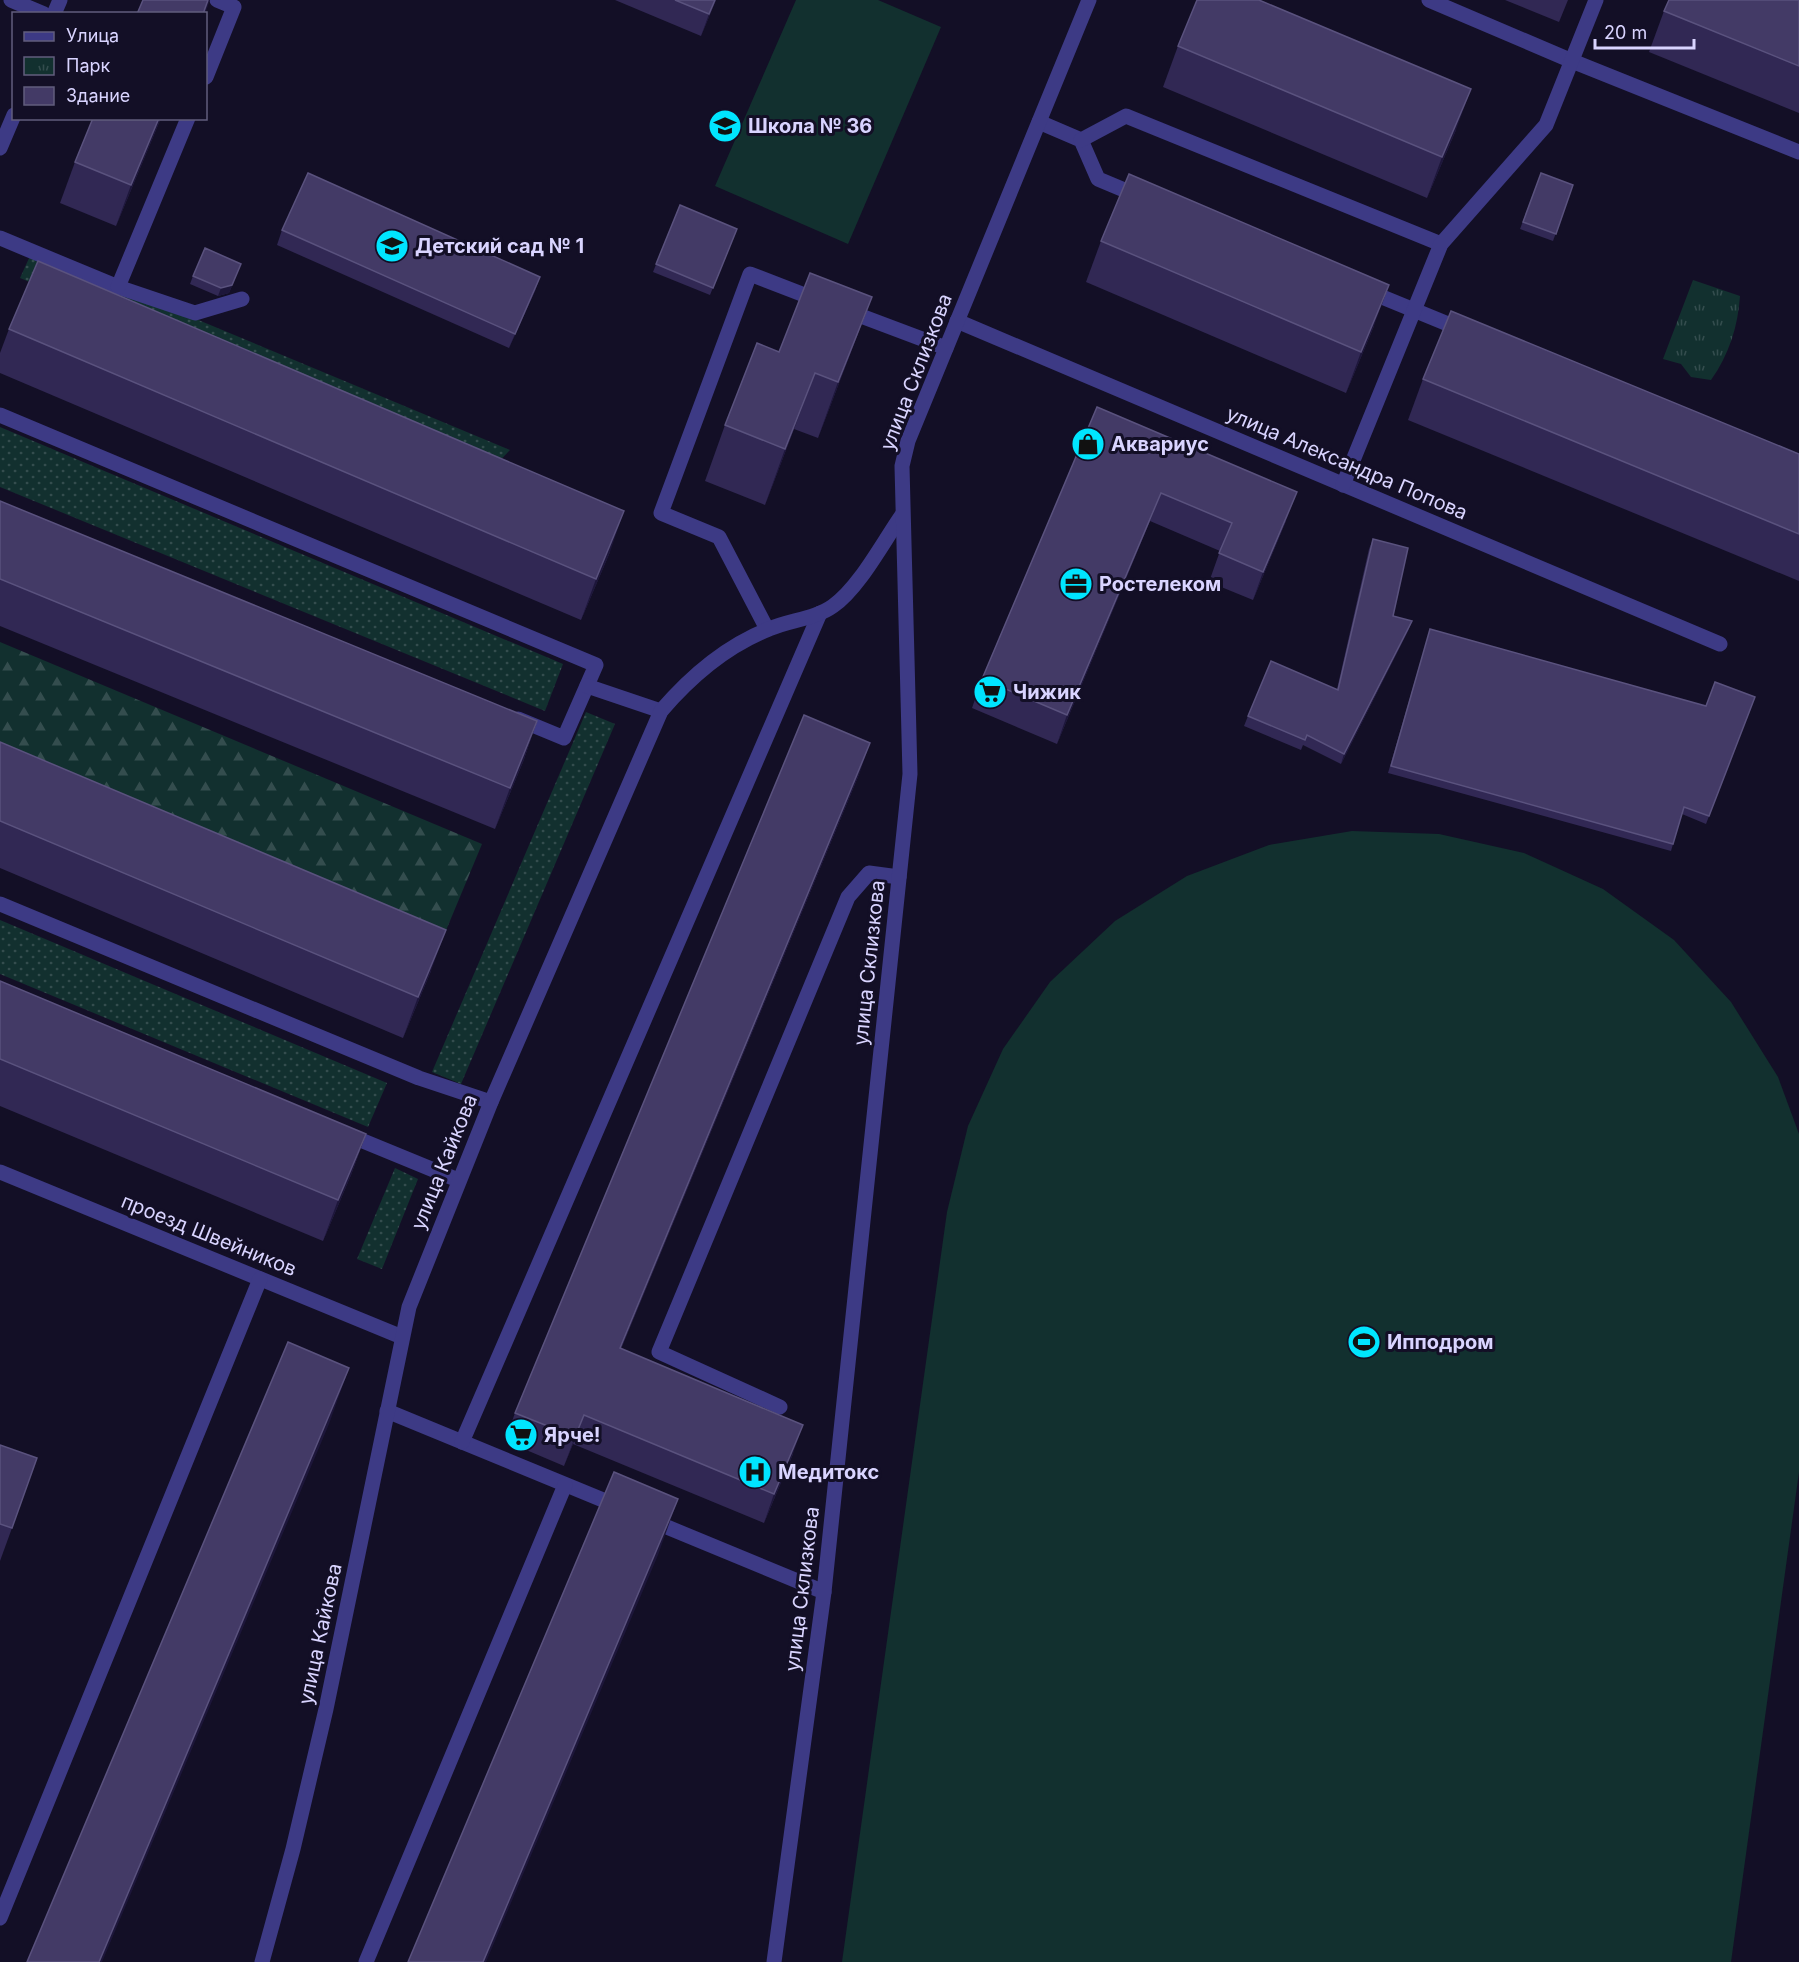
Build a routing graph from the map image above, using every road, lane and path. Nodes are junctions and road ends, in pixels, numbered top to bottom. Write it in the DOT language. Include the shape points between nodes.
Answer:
graph roads {
  1 [pos="11,0"];
  2 [pos="217,0"];
  3 [pos="1089,0"];
  4 [pos="1429,0"];
  5 [pos="1596,0"];
  6 [pos="39,12"];
  7 [pos="1572,61"];
  8 [pos="207,74"];
  9 [pos="12,120"];
  10 [pos="187,120"];
  11 [pos="1039,122"];
  12 [pos="1081,140"];
  13 [pos="0,148"];
  14 [pos="1799,152"];
  15 [pos="1152,202"];
  16 [pos="0,238"];
  17 [pos="1441,244"];
  18 [pos="1349,283"];
  19 [pos="118,287"];
  20 [pos="242,299"];
  21 [pos="1414,310"];
  22 [pos="957,321"];
  23 [pos="1480,337"];
  24 [pos="946,348"];
  25 [pos="0,416"];
  26 [pos="1343,485"];
  27 [pos="902,515"];
  28 [pos="820,612"];
  29 [pos="767,629"];
  30 [pos="1720,644"];
  31 [pos="587,686"];
  32 [pos="662,711"];
  33 [pos="509,716"];
  34 [pos="899,877"];
  35 [pos="0,904"];
  36 [pos="490,1102"];
  37 [pos="334,1129"];
  38 [pos="0,1172"];
  39 [pos="458,1180"];
  40 [pos="260,1279"];
  41 [pos="402,1337"];
  42 [pos="780,1407"];
  43 [pos="387,1411"];
  44 [pos="462,1442"];
  45 [pos="565,1485"];
  46 [pos="824,1592"];
  47 [pos="0,1918"];
  48 [pos="262,1962"];
  49 [pos="366,1962"];
  50 [pos="774,1962"];
  1 -- 6 [label="street"];
  2 -- 8 [label="street" via="234,7"];
  3 -- 11 [label="street, улица Склизкова"];
  4 -- 7 [label="street"];
  5 -- 7 [label="street"];
  7 -- 14 [label="street"];
  7 -- 17 [label="street" via="1546,125"];
  9 -- 13 [label="street"];
  10 -- 19 [label="street"];
  11 -- 12 [label="street"];
  11 -- 22 [label="street, улица Склизкова"];
  12 -- 15 [label="street" via="1098,179"];
  12 -- 17 [label="street" via="1126,116"];
  16 -- 19 [label="street"];
  17 -- 21 [label="street"];
  18 -- 21 [label="street"];
  19 -- 20 [label="street" via="195,313"];
  21 -- 23 [label="street"];
  21 -- 26 [label="street"];
  22 -- 24 [label="street, улица Склизкова"];
  22 -- 26 [label="street, улица Александра Попова"];
  24 -- 27 [label="street, улица Склизкова" via="906,447 901,479"];
  24 -- 29 [label="street" via="750,274 661,513 720,537"];
  25 -- 31 [label="street" via="596,665"];
  26 -- 30 [label="street, улица Александра Попова"];
  27 -- 28 [label="street, улица Кайкова" via="851,590"];
  27 -- 34 [label="street, улица Склизкова" via="910,774"];
  28 -- 29 [label="street, улица Кайкова"];
  28 -- 44 [label="street"];
  29 -- 32 [label="street, улица Кайкова" via="709,663"];
  31 -- 32 [label="street"];
  31 -- 33 [label="street" via="564,738"];
  32 -- 36 [label="street, улица Кайкова"];
  34 -- 42 [label="street" via="869,873 848,897 659,1352"];
  34 -- 46 [label="street, улица Склизкова"];
  35 -- 36 [label="street" via="419,1078"];
  36 -- 39 [label="street, улица Кайкова"];
  37 -- 39 [label="street"];
  38 -- 40 [label="street, проезд Швейников"];
  39 -- 41 [label="street, улица Кайкова" via="409,1307"];
  40 -- 41 [label="street, проезд Швейников"];
  40 -- 47 [label="street"];
  41 -- 43 [label="street, улица Кайкова"];
  43 -- 44 [label="street"];
  43 -- 48 [label="street, улица Кайкова" via="326,1708"];
  44 -- 45 [label="street"];
  45 -- 46 [label="street"];
  45 -- 49 [label="street"];
  46 -- 50 [label="street, улица Склизкова"];
}
